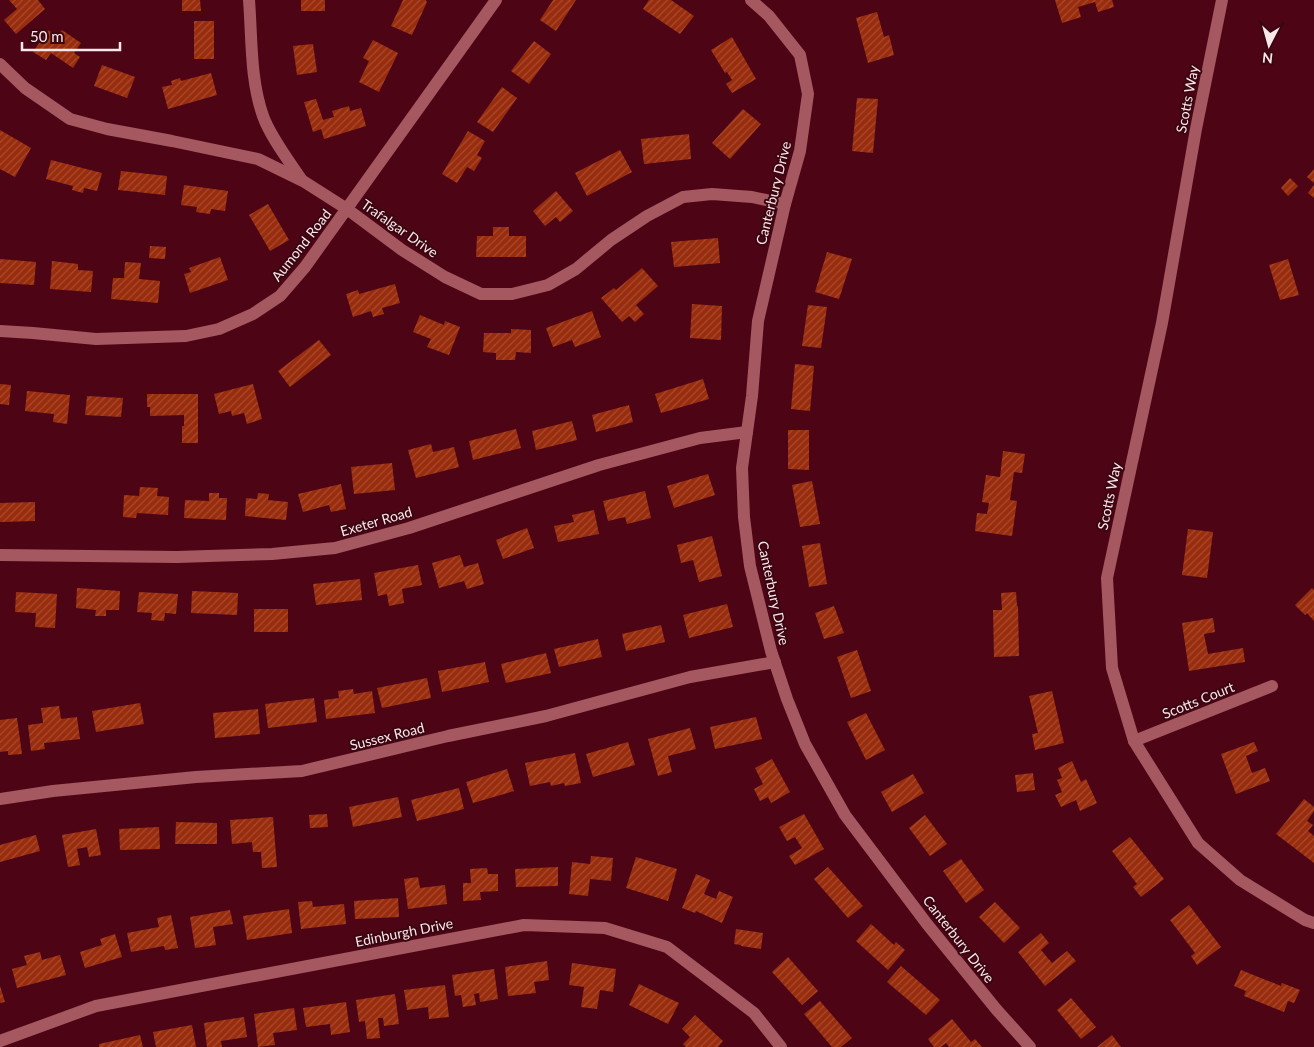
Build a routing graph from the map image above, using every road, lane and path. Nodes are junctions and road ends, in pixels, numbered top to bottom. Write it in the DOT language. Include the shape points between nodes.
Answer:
graph roads {
  1 [pos="249,0"];
  2 [pos="496,0"];
  3 [pos="751,0"];
  4 [pos="1222,0"];
  5 [pos="0,64"];
  6 [pos="303,181"];
  7 [pos="785,204"];
  8 [pos="347,209"];
  9 [pos="0,331"];
  10 [pos="747,432"];
  11 [pos="0,555"];
  12 [pos="774,662"];
  13 [pos="1272,686"];
  14 [pos="1134,741"];
  15 [pos="0,799"];
  16 [pos="1314,923"];
  17 [pos="0,1041"];
  18 [pos="781,1047"];
  19 [pos="1030,1047"];
  1 -- 6 [label="street" via="255,89 264,118"];
  2 -- 8 [label="street, Aumond Road"];
  3 -- 7 [label="street, Canterbury Drive" via="769,16 800,55 808,94 800,151"];
  4 -- 14 [label="street, Scotts Way" via="1162,323 1107,578 1112,668"];
  5 -- 6 [label="street, Trafalgar Drive" via="24,88 70,119 258,159"];
  6 -- 8 [label="street, Trafalgar Drive"];
  7 -- 8 [label="street, Trafalgar Drive" via="712,194 683,198 647,216 576,269 548,285 512,294 481,294 445,278"];
  7 -- 10 [label="street, Canterbury Drive" via="758,322"];
  8 -- 9 [label="street, Aumond Road" via="280,296 253,314 219,329 186,336 96,339"];
  10 -- 11 [label="street, Exeter Road" via="700,438 599,465 409,528 335,548 177,557"];
  10 -- 12 [label="street, Canterbury Drive" via="742,468 744,517 750,566"];
  12 -- 15 [label="street, Sussex Road" via="690,677 546,716 302,772 196,777"];
  12 -- 19 [label="street, Canterbury Drive" via="805,744 845,815 927,924"];
  13 -- 14 [label="street, Scotts Court"];
  14 -- 16 [label="street, Scotts Way" via="1198,843 1240,880"];
  17 -- 18 [label="street, Edinburgh Drive" via="96,1006 524,925 605,928 667,947 754,1013"];
}
